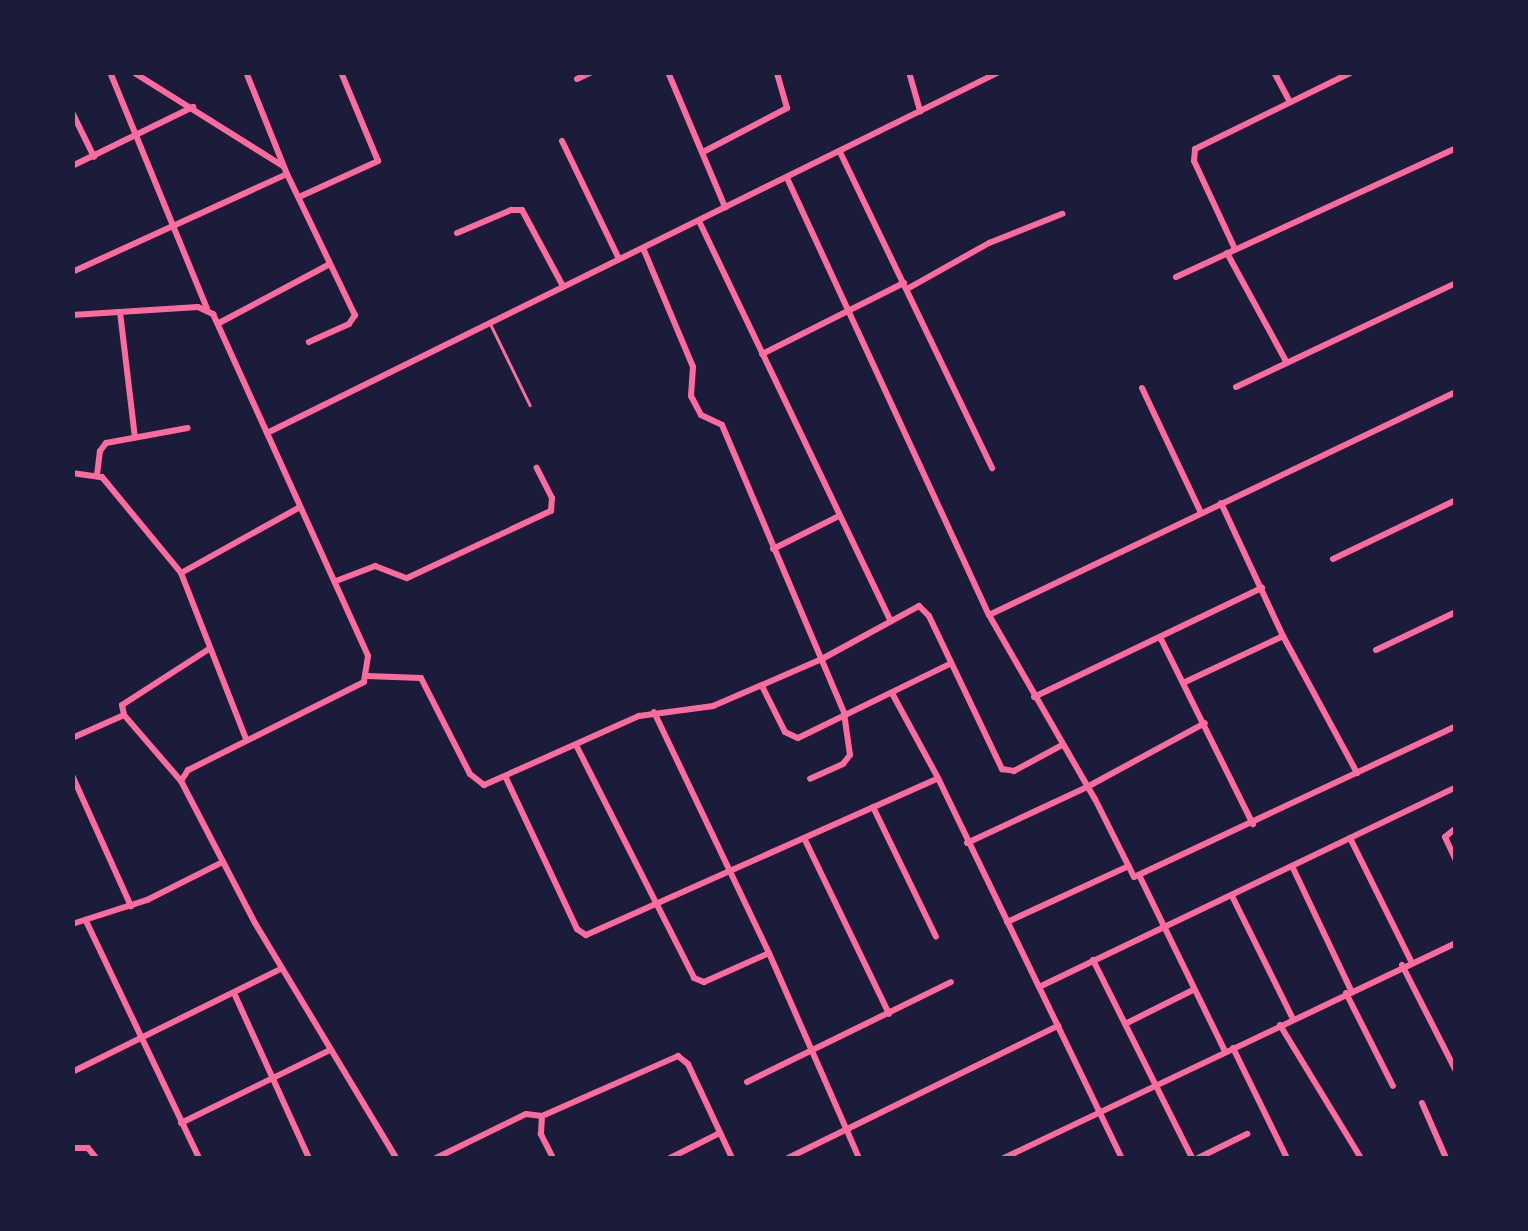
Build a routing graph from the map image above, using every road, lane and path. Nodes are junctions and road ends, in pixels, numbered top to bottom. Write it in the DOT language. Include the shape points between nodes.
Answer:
graph roads {
  1 [pos="110,72"];
  2 [pos="134,72"];
  3 [pos="246,72"];
  4 [pos="341,72"];
  5 [pos="592,72"];
  6 [pos="777,72"];
  7 [pos="909,72"];
  8 [pos="999,72"];
  9 [pos="1274,72"];
  10 [pos="1352,72"];
  11 [pos="671,74"];
  12 [pos="987,75"];
  13 [pos="577,78"];
  14 [pos="1290,102"];
  15 [pos="194,108"];
  16 [pos="920,111"];
  17 [pos="72,112"];
  18 [pos="136,138"];
  19 [pos="562,141"];
  20 [pos="1456,148"];
  21 [pos="702,152"];
  22 [pos="840,152"];
  23 [pos="94,156"];
  24 [pos="72,166"];
  25 [pos="286,170"];
  26 [pos="787,178"];
  27 [pos="298,197"];
  28 [pos="725,207"];
  29 [pos="1062,214"];
  30 [pos="698,220"];
  31 [pos="176,223"];
  32 [pos="458,234"];
  33 [pos="644,248"];
  34 [pos="1231,251"];
  35 [pos="619,260"];
  36 [pos="328,265"];
  37 [pos="72,272"];
  38 [pos="1176,277"];
  39 [pos="1456,282"];
  40 [pos="563,286"];
  41 [pos="905,286"];
  42 [pos="207,309"];
  43 [pos="120,312"];
  44 [pos="849,314"];
  45 [pos="72,315"];
  46 [pos="489,322"];
  47 [pos="219,323"];
  48 [pos="308,342"];
  49 [pos="762,354"];
  50 [pos="1287,363"];
  51 [pos="1142,388"];
  52 [pos="1236,388"];
  53 [pos="1456,392"];
  54 [pos="530,405"];
  55 [pos="188,428"];
  56 [pos="267,433"];
  57 [pos="135,438"];
  58 [pos="537,468"];
  59 [pos="992,468"];
  60 [pos="72,473"];
  61 [pos="97,475"];
  62 [pos="1456,500"];
  63 [pos="1222,503"];
  64 [pos="300,507"];
  65 [pos="1200,513"];
  66 [pos="839,516"];
  67 [pos="773,548"];
  68 [pos="1333,559"];
  69 [pos="180,573"];
  70 [pos="336,581"];
  71 [pos="1262,588"];
  72 [pos="1456,612"];
  73 [pos="990,615"];
  74 [pos="892,620"];
  75 [pos="1283,636"];
  76 [pos="1161,639"];
  77 [pos="209,649"];
  78 [pos="1376,650"];
  79 [pos="820,660"];
  80 [pos="950,664"];
  81 [pos="367,676"];
  82 [pos="1185,682"];
  83 [pos="762,686"];
  84 [pos="893,695"];
  85 [pos="1034,697"];
  86 [pos="654,712"];
  87 [pos="124,715"];
  88 [pos="845,718"];
  89 [pos="1205,724"];
  90 [pos="1456,726"];
  91 [pos="72,738"];
  92 [pos="246,740"];
  93 [pos="1063,744"];
  94 [pos="576,745"];
  95 [pos="1357,772"];
  96 [pos="72,775"];
  97 [pos="506,778"];
  98 [pos="938,778"];
  99 [pos="810,779"];
  100 [pos="182,782"];
  101 [pos="1456,786"];
  102 [pos="1087,787"];
  103 [pos="873,807"];
  104 [pos="1253,824"];
  105 [pos="1456,828"];
  106 [pos="1350,838"];
  107 [pos="805,840"];
  108 [pos="968,843"];
  109 [pos="1456,861"];
  110 [pos="223,862"];
  111 [pos="1129,866"];
  112 [pos="1292,866"];
  113 [pos="730,871"];
  114 [pos="1140,876"];
  115 [pos="1232,896"];
  116 [pos="131,906"];
  117 [pos="656,907"];
  118 [pos="86,921"];
  119 [pos="1006,922"];
  120 [pos="72,924"];
  121 [pos="1163,928"];
  122 [pos="936,937"];
  123 [pos="1456,943"];
  124 [pos="769,953"];
  125 [pos="1094,960"];
  126 [pos="1411,961"];
  127 [pos="1402,965"];
  128 [pos="282,968"];
  129 [pos="952,982"];
  130 [pos="1038,987"];
  131 [pos="1194,990"];
  132 [pos="1348,991"];
  133 [pos="234,993"];
  134 [pos="888,1014"];
  135 [pos="1292,1019"];
  136 [pos="1125,1024"];
  137 [pos="1280,1025"];
  138 [pos="1058,1026"];
  139 [pos="139,1038"];
  140 [pos="1229,1050"];
  141 [pos="329,1051"];
  142 [pos="812,1051"];
  143 [pos="1456,1071"];
  144 [pos="72,1072"];
  145 [pos="273,1079"];
  146 [pos="748,1082"];
  147 [pos="1155,1086"];
  148 [pos="1393,1086"];
  149 [pos="1422,1104"];
  150 [pos="1099,1113"];
  151 [pos="542,1116"];
  152 [pos="182,1123"];
  153 [pos="846,1130"];
  154 [pos="720,1134"];
  155 [pos="1247,1134"];
  156 [pos="72,1148"];
  157 [pos="96,1158"];
  158 [pos="199,1158"];
  159 [pos="309,1158"];
  160 [pos="396,1158"];
  161 [pos="436,1158"];
  162 [pos="553,1158"];
  163 [pos="670,1158"];
  164 [pos="732,1158"];
  165 [pos="788,1158"];
  166 [pos="859,1158"];
  167 [pos="1004,1158"];
  168 [pos="1122,1158"];
  169 [pos="1195,1158"];
  170 [pos="1287,1158"];
  171 [pos="1361,1158"];
  172 [pos="1446,1158"];
  1 -- 18 [label="street"];
  2 -- 15 [label="street"];
  3 -- 25 [label="street"];
  4 -- 27 [label="street" via="378,161"];
  5 -- 13 [label="street"];
  6 -- 21 [label="street" via="788,99 784,111"];
  7 -- 16 [label="street"];
  8 -- 12 [label="street"];
  9 -- 14 [label="street"];
  10 -- 14 [label="street"];
  11 -- 21 [label="street"];
  12 -- 16 [label="street"];
  14 -- 34 [label="street" via="1193,154"];
  15 -- 18 [label="street"];
  15 -- 25 [label="street"];
  16 -- 22 [label="street"];
  17 -- 23 [label="street"];
  18 -- 23 [label="street"];
  18 -- 31 [label="street"];
  19 -- 35 [label="street"];
  20 -- 34 [label="street"];
  21 -- 28 [label="street"];
  22 -- 26 [label="street"];
  22 -- 41 [label="street"];
  23 -- 24 [label="street"];
  25 -- 27 [label="street"];
  25 -- 31 [label="street"];
  26 -- 28 [label="street"];
  26 -- 44 [label="street"];
  27 -- 36 [label="street"];
  28 -- 30 [label="street"];
  29 -- 41 [label="street"];
  30 -- 33 [label="street"];
  30 -- 49 [label="street"];
  31 -- 37 [label="street"];
  31 -- 42 [label="street"];
  32 -- 40 [label="street" via="522,210"];
  33 -- 35 [label="street"];
  33 -- 67 [label="street" via="693,367 691,396 701,415 722,425"];
  34 -- 38 [label="street"];
  34 -- 50 [label="street"];
  35 -- 40 [label="street"];
  36 -- 47 [label="street"];
  36 -- 48 [label="street" via="354,320"];
  39 -- 50 [label="street"];
  40 -- 46 [label="street"];
  41 -- 44 [label="street"];
  41 -- 59 [label="street"];
  42 -- 43 [label="street"];
  42 -- 47 [label="street"];
  43 -- 45 [label="street"];
  43 -- 57 [label="street"];
  44 -- 49 [label="street"];
  44 -- 73 [label="street"];
  46 -- 54 [label="lane"];
  46 -- 56 [label="street"];
  47 -- 56 [label="street"];
  49 -- 66 [label="street"];
  50 -- 52 [label="street"];
  51 -- 65 [label="street"];
  53 -- 63 [label="street"];
  55 -- 57 [label="street"];
  56 -- 64 [label="street"];
  57 -- 61 [label="street" via="102,446"];
  58 -- 70 [label="street" via="552,498 550,511 407,578 375,566"];
  60 -- 61 [label="street"];
  61 -- 69 [label="street"];
  62 -- 68 [label="street"];
  63 -- 65 [label="street"];
  63 -- 71 [label="street"];
  64 -- 69 [label="street"];
  64 -- 70 [label="street"];
  65 -- 73 [label="street"];
  66 -- 67 [label="street"];
  66 -- 74 [label="street"];
  67 -- 79 [label="street"];
  69 -- 77 [label="street"];
  70 -- 81 [label="street" via="368,656"];
  71 -- 75 [label="street"];
  71 -- 76 [label="street"];
  72 -- 78 [label="street"];
  73 -- 85 [label="street"];
  74 -- 79 [label="street"];
  74 -- 80 [label="street" via="922,607"];
  75 -- 82 [label="street"];
  75 -- 95 [label="street"];
  76 -- 82 [label="street"];
  76 -- 85 [label="street"];
  77 -- 87 [label="street" via="125,701"];
  77 -- 92 [label="street"];
  79 -- 83 [label="street"];
  79 -- 88 [label="street"];
  80 -- 84 [label="street"];
  80 -- 93 [label="street" via="1002,770 1014,772"];
  81 -- 92 [label="street"];
  81 -- 97 [label="street" via="420,678 476,782"];
  82 -- 89 [label="street"];
  83 -- 86 [label="street" via="704,709"];
  83 -- 88 [label="street" via="788,737"];
  84 -- 88 [label="street"];
  84 -- 98 [label="street"];
  85 -- 93 [label="street"];
  86 -- 94 [label="street"];
  86 -- 113 [label="street"];
  87 -- 91 [label="street"];
  87 -- 100 [label="street"];
  88 -- 99 [label="street" via="848,760"];
  89 -- 102 [label="street"];
  89 -- 104 [label="street"];
  90 -- 95 [label="street"];
  92 -- 100 [label="street" via="188,770"];
  93 -- 102 [label="street"];
  94 -- 97 [label="street"];
  94 -- 117 [label="street"];
  95 -- 104 [label="street"];
  96 -- 116 [label="street"];
  97 -- 117 [label="street" via="581,933"];
  98 -- 103 [label="street"];
  98 -- 108 [label="street"];
  100 -- 110 [label="street"];
  101 -- 106 [label="street"];
  102 -- 108 [label="street"];
  102 -- 111 [label="street"];
  103 -- 107 [label="street"];
  103 -- 122 [label="street"];
  104 -- 114 [label="street"];
  105 -- 109 [label="street" via="1445,837"];
  106 -- 112 [label="street"];
  106 -- 126 [label="street"];
  107 -- 113 [label="street"];
  107 -- 134 [label="street"];
  108 -- 119 [label="street"];
  110 -- 116 [label="street"];
  110 -- 128 [label="street"];
  111 -- 114 [label="street" via="1134,878"];
  111 -- 119 [label="street"];
  112 -- 115 [label="street"];
  112 -- 132 [label="street"];
  113 -- 117 [label="street"];
  113 -- 124 [label="street"];
  114 -- 121 [label="street"];
  115 -- 121 [label="street"];
  115 -- 135 [label="street"];
  116 -- 118 [label="street"];
  117 -- 124 [label="street" via="699,981"];
  118 -- 120 [label="street"];
  118 -- 139 [label="street"];
  119 -- 130 [label="street"];
  121 -- 125 [label="street"];
  121 -- 131 [label="street"];
  123 -- 126 [label="street"];
  124 -- 142 [label="street"];
  125 -- 130 [label="street"];
  125 -- 136 [label="street"];
  126 -- 127 [label="street"];
  127 -- 132 [label="street"];
  127 -- 143 [label="street"];
  128 -- 133 [label="street"];
  128 -- 141 [label="street"];
  129 -- 134 [label="street"];
  130 -- 138 [label="street"];
  131 -- 136 [label="street"];
  131 -- 140 [label="street"];
  132 -- 135 [label="street"];
  132 -- 148 [label="street"];
  133 -- 139 [label="street"];
  133 -- 145 [label="street"];
  134 -- 142 [label="street"];
  135 -- 137 [label="street"];
  136 -- 147 [label="street"];
  137 -- 140 [label="street"];
  137 -- 171 [label="street"];
  138 -- 150 [label="street"];
  138 -- 153 [label="street"];
  139 -- 144 [label="street"];
  139 -- 152 [label="street"];
  140 -- 147 [label="street"];
  140 -- 170 [label="street"];
  141 -- 145 [label="street"];
  141 -- 160 [label="street"];
  142 -- 146 [label="street"];
  142 -- 153 [label="street"];
  145 -- 152 [label="street"];
  145 -- 159 [label="street"];
  147 -- 150 [label="street"];
  147 -- 169 [label="street"];
  149 -- 172 [label="street"];
  150 -- 167 [label="street"];
  150 -- 168 [label="street"];
  151 -- 154 [label="street" via="678,1056 688,1064"];
  151 -- 161 [label="street" via="526,1114"];
  151 -- 162 [label="street" via="541,1134"];
  152 -- 158 [label="street"];
  153 -- 165 [label="street"];
  153 -- 166 [label="street"];
  154 -- 163 [label="street"];
  154 -- 164 [label="street"];
  155 -- 169 [label="street"];
  156 -- 157 [label="street" via="88,1148"];
}
